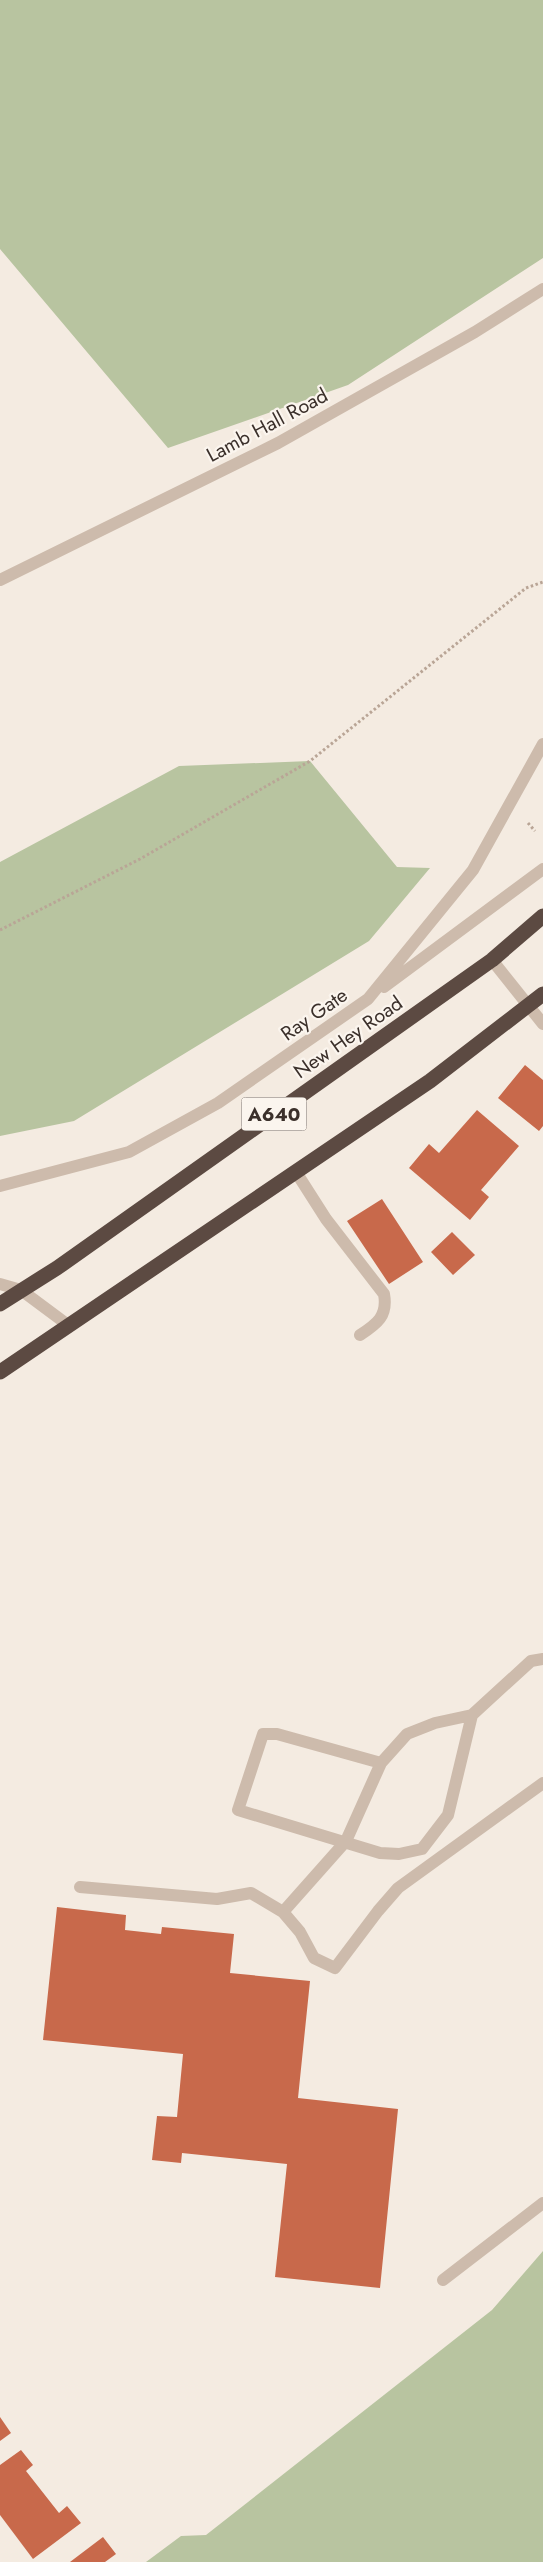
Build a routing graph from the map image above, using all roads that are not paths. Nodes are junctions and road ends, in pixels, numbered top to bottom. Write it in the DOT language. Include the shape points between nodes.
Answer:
graph roads {
  1 [pos="543,289"];
  2 [pos="0,580"];
  3 [pos="543,744"];
  4 [pos="543,869"];
  5 [pos="543,916"];
  6 [pos="492,960"];
  7 [pos="543,994"];
  8 [pos="368,999"];
  9 [pos="530,1006"];
  10 [pos="543,1024"];
  11 [pos="296,1172"];
  12 [pos="0,1186"];
  13 [pos="0,1284"];
  14 [pos="21,1290"];
  15 [pos="0,1304"];
  16 [pos="68,1325"];
  17 [pos="360,1334"];
  18 [pos="0,1372"];
  19 [pos="543,1659"];
  20 [pos="472,1715"];
  21 [pos="381,1763"];
  22 [pos="543,1783"];
  23 [pos="346,1840"];
  24 [pos="80,1887"];
  25 [pos="284,1912"];
  26 [pos="543,2203"];
  27 [pos="443,2280"];
  1 -- 2 [label="street, Lamb Hall Road" via="475,332 278,443"];
  3 -- 8 [label="street, Ray Gate" via="473,870"];
  4 -- 8 [label="street, New Hey Road"];
  5 -- 6 [label="highway, New Hey Road / A640"];
  6 -- 9 [label="street"];
  6 -- 14 [label="highway, New Hey Road / A640"];
  7 -- 9 [label="highway, A640"];
  8 -- 12 [label="street, Ray Gate" via="218,1103 128,1152"];
  9 -- 10 [label="street"];
  9 -- 11 [label="highway, A640" via="430,1081"];
  11 -- 16 [label="highway, A640"];
  11 -- 17 [label="street" via="326,1219 384,1294 386,1306 377,1324"];
  13 -- 14 [label="street"];
  14 -- 15 [label="highway, New Hey Road / A640"];
  14 -- 16 [label="street"];
  16 -- 18 [label="highway, A640"];
  19 -- 20 [label="street" via="531,1661"];
  20 -- 21 [label="street" via="435,1723 407,1734"];
  20 -- 23 [label="street" via="448,1816 422,1850 399,1854 380,1852"];
  21 -- 23 [label="street"];
  21 -- 23 [label="street" via="277,1734 262,1734 238,1810"];
  22 -- 25 [label="street" via="398,1888 335,1968 314,1958"];
  23 -- 25 [label="street"];
  24 -- 25 [label="street" via="217,1899 251,1893"];
  26 -- 27 [label="street"];
}
